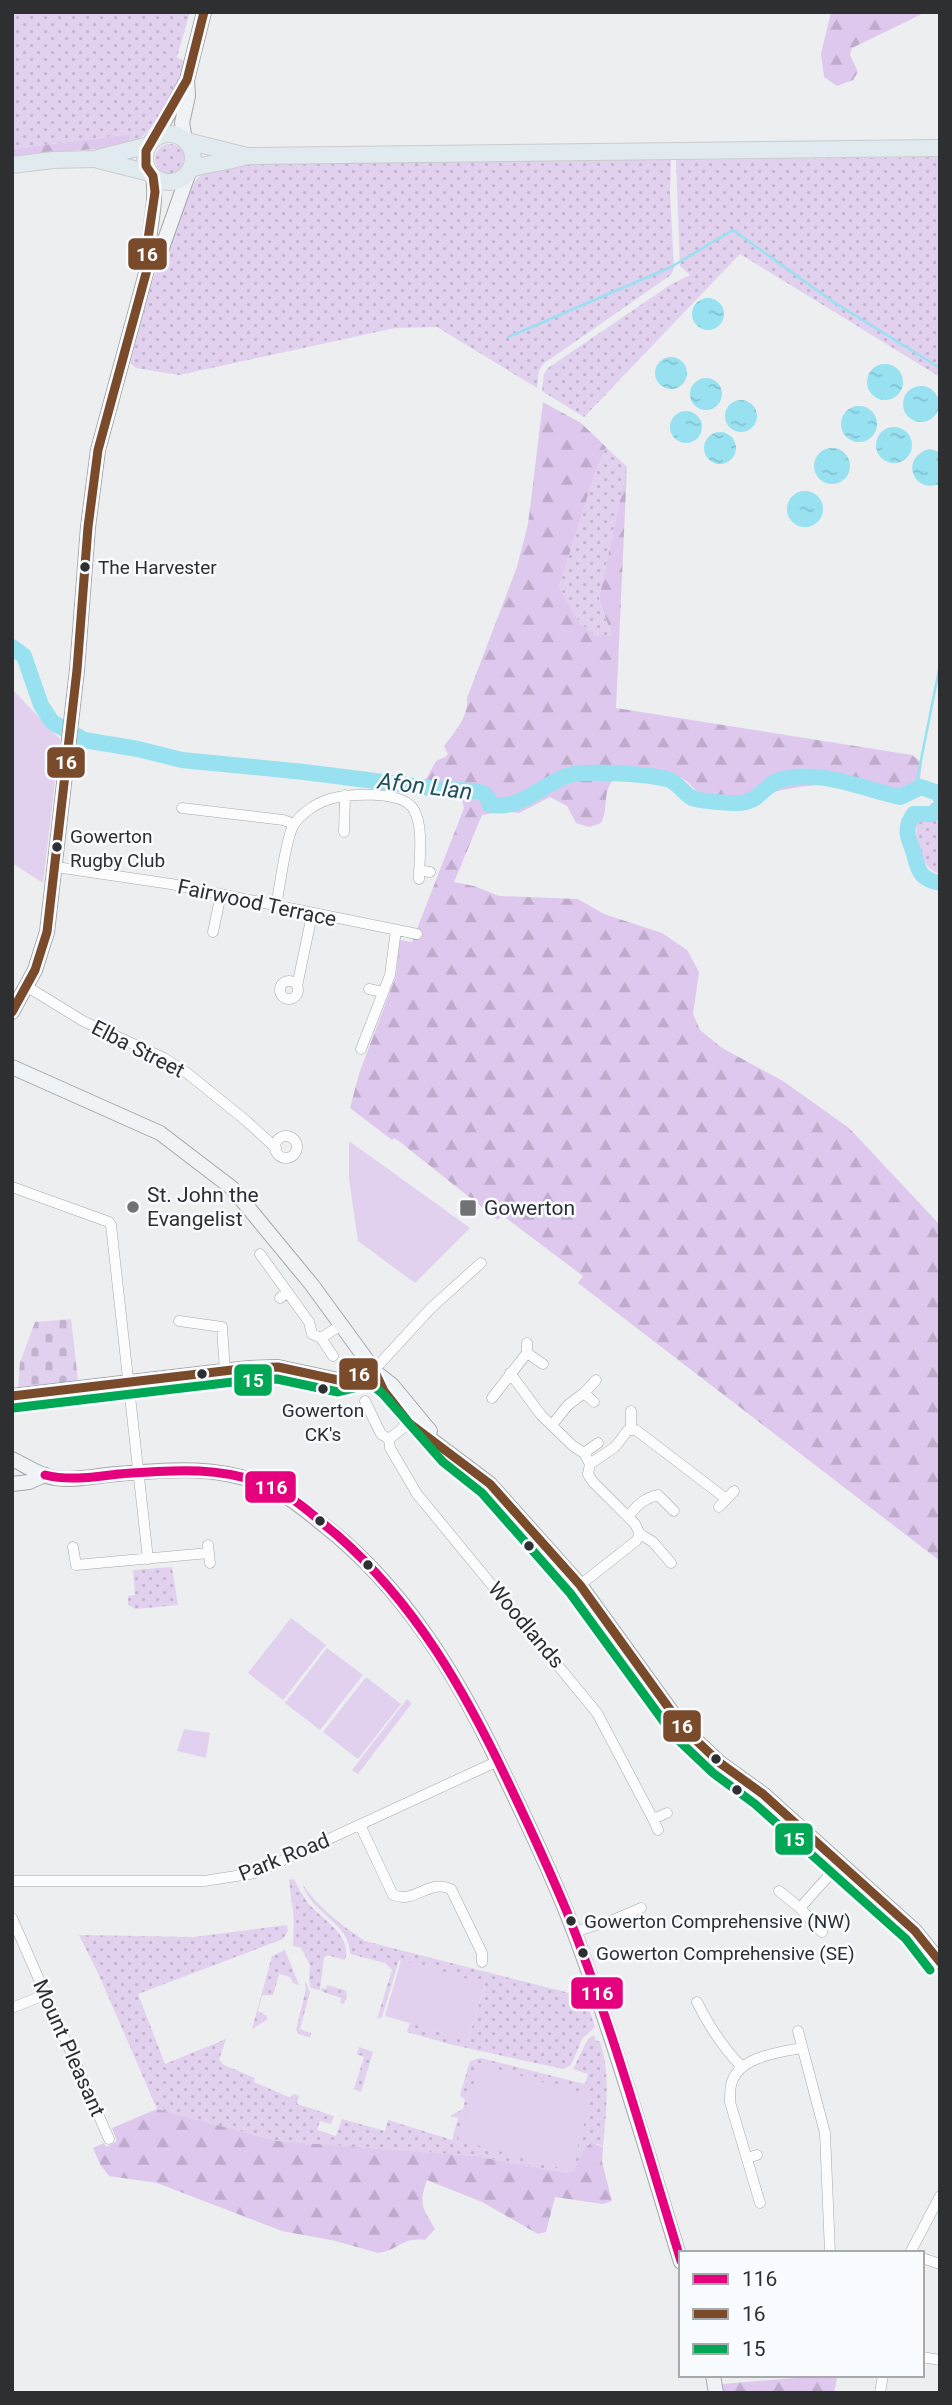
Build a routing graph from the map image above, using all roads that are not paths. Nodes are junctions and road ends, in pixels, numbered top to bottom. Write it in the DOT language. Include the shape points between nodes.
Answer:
graph roads {
  1 [pos="204,12"];
  2 [pos="187,80"];
  3 [pos="186,140"];
  4 [pos="152,141"];
  5 [pos="940,148"];
  6 [pos="247,156"];
  7 [pos="94,159"];
  8 [pos="12,165"];
  9 [pos="190,171"];
  10 [pos="152,174"];
  11 [pos="148,266"];
  12 [pos="345,795"];
  13 [pos="189,812"];
  14 [pos="294,824"];
  15 [pos="344,832"];
  16 [pos="56,867"];
  17 [pos="430,872"];
  18 [pos="221,894"];
  19 [pos="276,906"];
  20 [pos="312,915"];
  21 [pos="396,930"];
  22 [pos="213,932"];
  23 [pos="417,934"];
  24 [pos="26,986"];
  25 [pos="297,986"];
  26 [pos="369,989"];
  27 [pos="383,992"];
  28 [pos="12,1012"];
  29 [pos="361,1049"];
  30 [pos="12,1068"];
  31 [pos="276,1148"];
  32 [pos="12,1188"];
  33 [pos="260,1254"];
  34 [pos="481,1263"];
  35 [pos="179,1321"];
  36 [pos="341,1325"];
  37 [pos="321,1338"];
  38 [pos="333,1356"];
  39 [pos="543,1364"];
  40 [pos="374,1370"];
  41 [pos="225,1371"];
  42 [pos="510,1373"];
  43 [pos="596,1380"];
  44 [pos="129,1381"];
  45 [pos="584,1393"];
  46 [pos="12,1396"];
  47 [pos="492,1398"];
  48 [pos="594,1402"];
  49 [pos="371,1406"];
  50 [pos="631,1412"];
  51 [pos="414,1420"];
  52 [pos="552,1425"];
  53 [pos="631,1429"];
  54 [pos="389,1439"];
  55 [pos="598,1443"];
  56 [pos="584,1453"];
  57 [pos="12,1459"];
  58 [pos="590,1464"];
  59 [pos="139,1472"];
  60 [pos="45,1475"];
  61 [pos="12,1484"];
  62 [pos="734,1491"];
  63 [pos="674,1511"];
  64 [pos="628,1517"];
  65 [pos="640,1534"];
  66 [pos="73,1547"];
  67 [pos="209,1554"];
  68 [pos="148,1559"];
  69 [pos="671,1563"];
  70 [pos="580,1585"];
  71 [pos="498,1761"];
  72 [pos="667,1813"];
  73 [pos="653,1819"];
  74 [pos="360,1825"];
  75 [pos="658,1830"];
  76 [pos="840,1863"];
  77 [pos="12,1881"];
  78 [pos="779,1890"];
  79 [pos="641,1908"];
  80 [pos="800,1908"];
  81 [pos="12,1919"];
  82 [pos="574,1932"];
  83 [pos="822,1932"];
  84 [pos="482,1962"];
  85 [pos="940,1962"];
  86 [pos="44,1995"];
  87 [pos="702,2005"];
  88 [pos="12,2008"];
  89 [pos="797,2031"];
  90 [pos="802,2048"];
  91 [pos="741,2067"];
  92 [pos="109,2138"];
  93 [pos="940,2196"];
  94 [pos="760,2203"];
  95 [pos="830,2251"];
  96 [pos="911,2251"];
  97 [pos="679,2255"];
  1 -- 2 [label="main road"];
  2 -- 3 [label="main road"];
  2 -- 4 [label="main road"];
  3 -- 4 [label="main road" via="170,133"];
  3 -- 6 [label="main road"];
  3 -- 9 [label="main road" via="194,156"];
  4 -- 7 [label="main road"];
  4 -- 10 [label="main road" via="145,159"];
  5 -- 6 [label="main road"];
  6 -- 9 [label="main road"];
  7 -- 8 [label="main road"];
  7 -- 10 [label="main road"];
  9 -- 10 [label="main road" via="171,182"];
  9 -- 11 [label="main road" via="162,248"];
  10 -- 11 [label="main road" via="155,206"];
  11 -- 16 [label="main road" via="98,450"];
  12 -- 14 [label="street" via="310,809"];
  12 -- 15 [label="street"];
  12 -- 17 [label="street" via="401,798 413,807 418,819 419,875"];
  13 -- 14 [label="street"];
  14 -- 19 [label="street"];
  16 -- 18 [label="street, Fairwood Terrace"];
  16 -- 24 [label="main road" via="41,958"];
  18 -- 19 [label="street, Fairwood Terrace"];
  18 -- 22 [label="street"];
  19 -- 20 [label="street, Fairwood Terrace"];
  20 -- 21 [label="street, Fairwood Terrace"];
  20 -- 25 [label="street"];
  21 -- 23 [label="street, Fairwood Terrace"];
  21 -- 27 [label="street"];
  24 -- 28 [label="main road"];
  24 -- 31 [label="street, Elba Street" via="83,1021 164,1058"];
  26 -- 27 [label="street"];
  27 -- 29 [label="street"];
  30 -- 36 [label="main road" via="160,1133 222,1180"];
  32 -- 44 [label="street" via="109,1222"];
  33 -- 37 [label="street" via="284,1295 309,1322 312,1334"];
  34 -- 40 [label="street" via="431,1308"];
  35 -- 41 [label="street" via="222,1327"];
  36 -- 37 [label="street"];
  36 -- 40 [label="main road"];
  37 -- 38 [label="street"];
  39 -- 42 [label="street" via="527,1348"];
  40 -- 41 [label="main road" via="338,1381 278,1367"];
  40 -- 51 [label="main road" via="392,1385"];
  41 -- 44 [label="main road"];
  42 -- 47 [label="street"];
  42 -- 52 [label="street"];
  43 -- 45 [label="street"];
  44 -- 46 [label="main road"];
  44 -- 59 [label="street"];
  45 -- 48 [label="street"];
  45 -- 52 [label="street"];
  49 -- 54 [label="street, Woodlands" via="381,1434"];
  50 -- 53 [label="street"];
  51 -- 54 [label="street"];
  51 -- 70 [label="main road" via="431,1440 490,1483"];
  52 -- 56 [label="street"];
  53 -- 58 [label="street"];
  53 -- 62 [label="street" via="722,1503"];
  54 -- 73 [label="street, Woodlands" via="417,1494 597,1713"];
  55 -- 56 [label="street"];
  56 -- 58 [label="street"];
  57 -- 60 [label="main road"];
  58 -- 64 [label="street" via="588,1474 593,1482"];
  59 -- 60 [label="main road" via="75,1478"];
  59 -- 68 [label="street"];
  59 -- 71 [label="main road" via="197,1469 251,1480 275,1489 344,1540 423,1629"];
  60 -- 61 [label="main road"];
  63 -- 64 [label="street" via="658,1494 649,1496"];
  64 -- 65 [label="street"];
  65 -- 69 [label="street"];
  65 -- 70 [label="street"];
  66 -- 68 [label="street" via="76,1565"];
  67 -- 68 [label="street"];
  70 -- 76 [label="main road" via="684,1729"];
  71 -- 74 [label="street, Park Road"];
  71 -- 82 [label="main road"];
  72 -- 73 [label="street"];
  73 -- 75 [label="street, Woodlands"];
  74 -- 77 [label="street, Park Road" via="256,1873 233,1878"];
  74 -- 84 [label="street" via="393,1895 409,1897 435,1885 452,1889"];
  76 -- 80 [label="street"];
  76 -- 85 [label="main road" via="915,1931"];
  78 -- 80 [label="street"];
  79 -- 82 [label="street"];
  80 -- 83 [label="street"];
  81 -- 86 [label="street, Mount Pleasant"];
  82 -- 97 [label="main road"];
  86 -- 88 [label="street"];
  86 -- 92 [label="street, Mount Pleasant"];
  87 -- 91 [label="street" via="709,2024"];
  89 -- 90 [label="street"];
  90 -- 91 [label="street"];
  90 -- 95 [label="street" via="825,2133"];
  91 -- 94 [label="street" via="731,2085 730,2102 752,2157"];
  93 -- 96 [label="street"];
}
